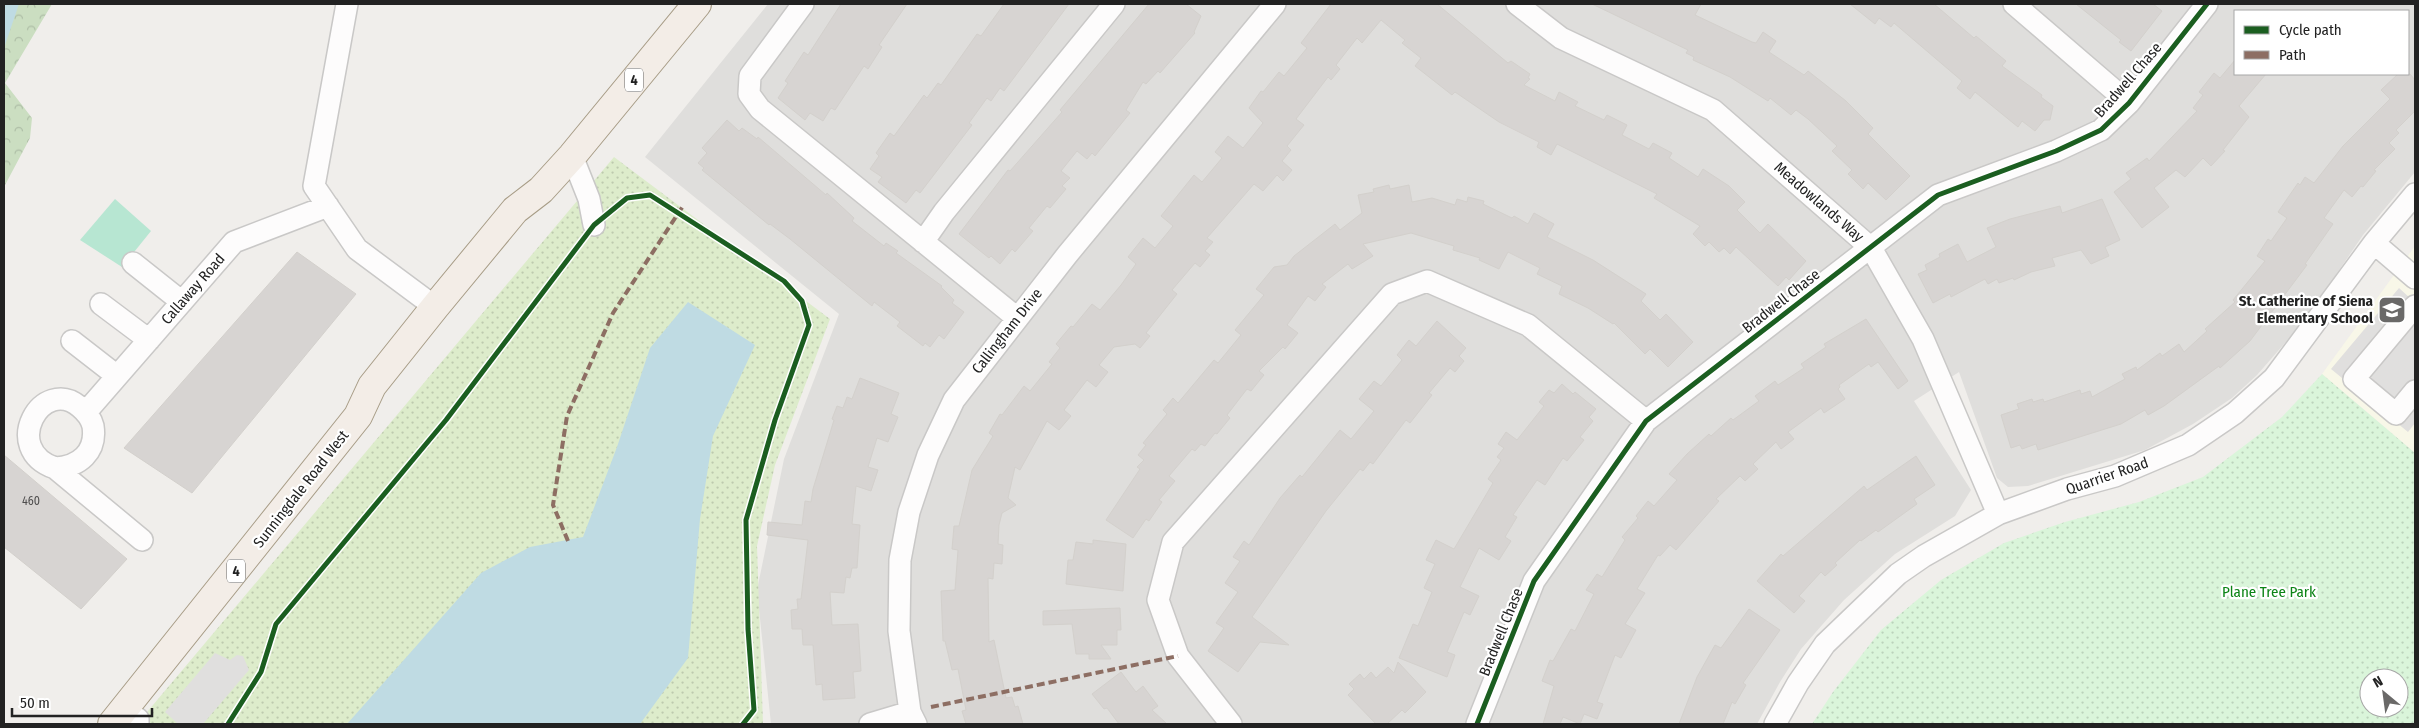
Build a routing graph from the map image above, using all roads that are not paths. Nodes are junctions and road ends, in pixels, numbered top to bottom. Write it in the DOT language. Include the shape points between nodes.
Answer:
graph roads {
  1 [pos="347,4"];
  2 [pos="697,4"];
  3 [pos="803,4"];
  4 [pos="1114,4"];
  5 [pos="1275,4"];
  6 [pos="1517,4"];
  7 [pos="2014,4"];
  8 [pos="2207,4"];
  9 [pos="2129,103"];
  10 [pos="572,156"];
  11 [pos="541,190"];
  12 [pos="2415,194"];
  13 [pos="328,206"];
  14 [pos="594,225"];
  15 [pos="922,242"];
  16 [pos="2374,243"];
  17 [pos="1871,248"];
  18 [pos="133,263"];
  19 [pos="2415,278"];
  20 [pos="182,302"];
  21 [pos="102,304"];
  22 [pos="2415,306"];
  23 [pos="435,307"];
  24 [pos="1017,318"];
  25 [pos="149,340"];
  26 [pos="72,341"];
  27 [pos="117,376"];
  28 [pos="2415,391"];
  29 [pos="86,412"];
  30 [pos="358,416"];
  31 [pos="1646,421"];
  32 [pos="55,468"];
  33 [pos="1998,514"];
  34 [pos="142,540"];
  35 [pos="913,718"];
  36 [pos="125,719"];
  37 [pos="870,724"];
  38 [pos="1231,724"];
  39 [pos="1476,724"];
  40 [pos="1775,724"];
  1 -- 13 [label="street" via="314,186"];
  2 -- 10 [label="main road, Sunningdale Road West / 4"];
  3 -- 15 [label="street" via="750,76 749,94 760,109"];
  4 -- 15 [label="street"];
  5 -- 24 [label="street, Callingham Drive"];
  6 -- 17 [label="street, Meadowlands Way" via="1561,38 1713,110"];
  7 -- 9 [label="street"];
  8 -- 9 [label="street, Bradwell Chase"];
  9 -- 17 [label="street, Bradwell Chase" via="2102,130 2056,151 1938,195"];
  10 -- 11 [label="main road, Sunningdale Road West / 4"];
  10 -- 14 [label="street" via="589,200"];
  11 -- 23 [label="main road, Sunningdale Road West" via="515,210"];
  11 -- 30 [label="main road, Sunningdale Road West / 4" via="522,228 384,397"];
  12 -- 16 [label="street, Quarrier Road"];
  13 -- 20 [label="street, Callaway Road" via="234,242"];
  13 -- 23 [label="street" via="357,249"];
  15 -- 24 [label="street"];
  16 -- 19 [label="street"];
  16 -- 33 [label="street, Quarrier Road" via="2274,378 2235,413 2188,445 2115,476"];
  17 -- 31 [label="street, Bradwell Chase"];
  17 -- 33 [label="street, Meadowlands Way" via="1922,339"];
  18 -- 20 [label="street"];
  20 -- 25 [label="street, Callaway Road"];
  21 -- 25 [label="street"];
  22 -- 28 [label="street" via="2354,379 2396,414"];
  23 -- 30 [label="main road, Sunningdale Road West" via="372,386"];
  24 -- 35 [label="street, Callingham Drive" via="954,400 928,455 909,512 900,560 899,631"];
  25 -- 27 [label="street, Callaway Road"];
  26 -- 27 [label="street"];
  27 -- 29 [label="street, Callaway Road"];
  29 -- 32 [label="street" via="92,422 92,445 78,463"];
  29 -- 32 [label="street" via="68,401 58,400 43,405 31,416 27,425 28,447 39,461"];
  30 -- 36 [label="main road, Sunningdale Road West / 4"];
  31 -- 38 [label="street" via="1528,325 1426,281 1392,294 1173,542 1158,600 1178,656"];
  31 -- 39 [label="street, Bradwell Chase" via="1534,581"];
  32 -- 34 [label="street"];
  33 -- 40 [label="street, Quarrier Road" via="1924,556 1873,596 1825,644"];
  35 -- 37 [label="street"];
}
